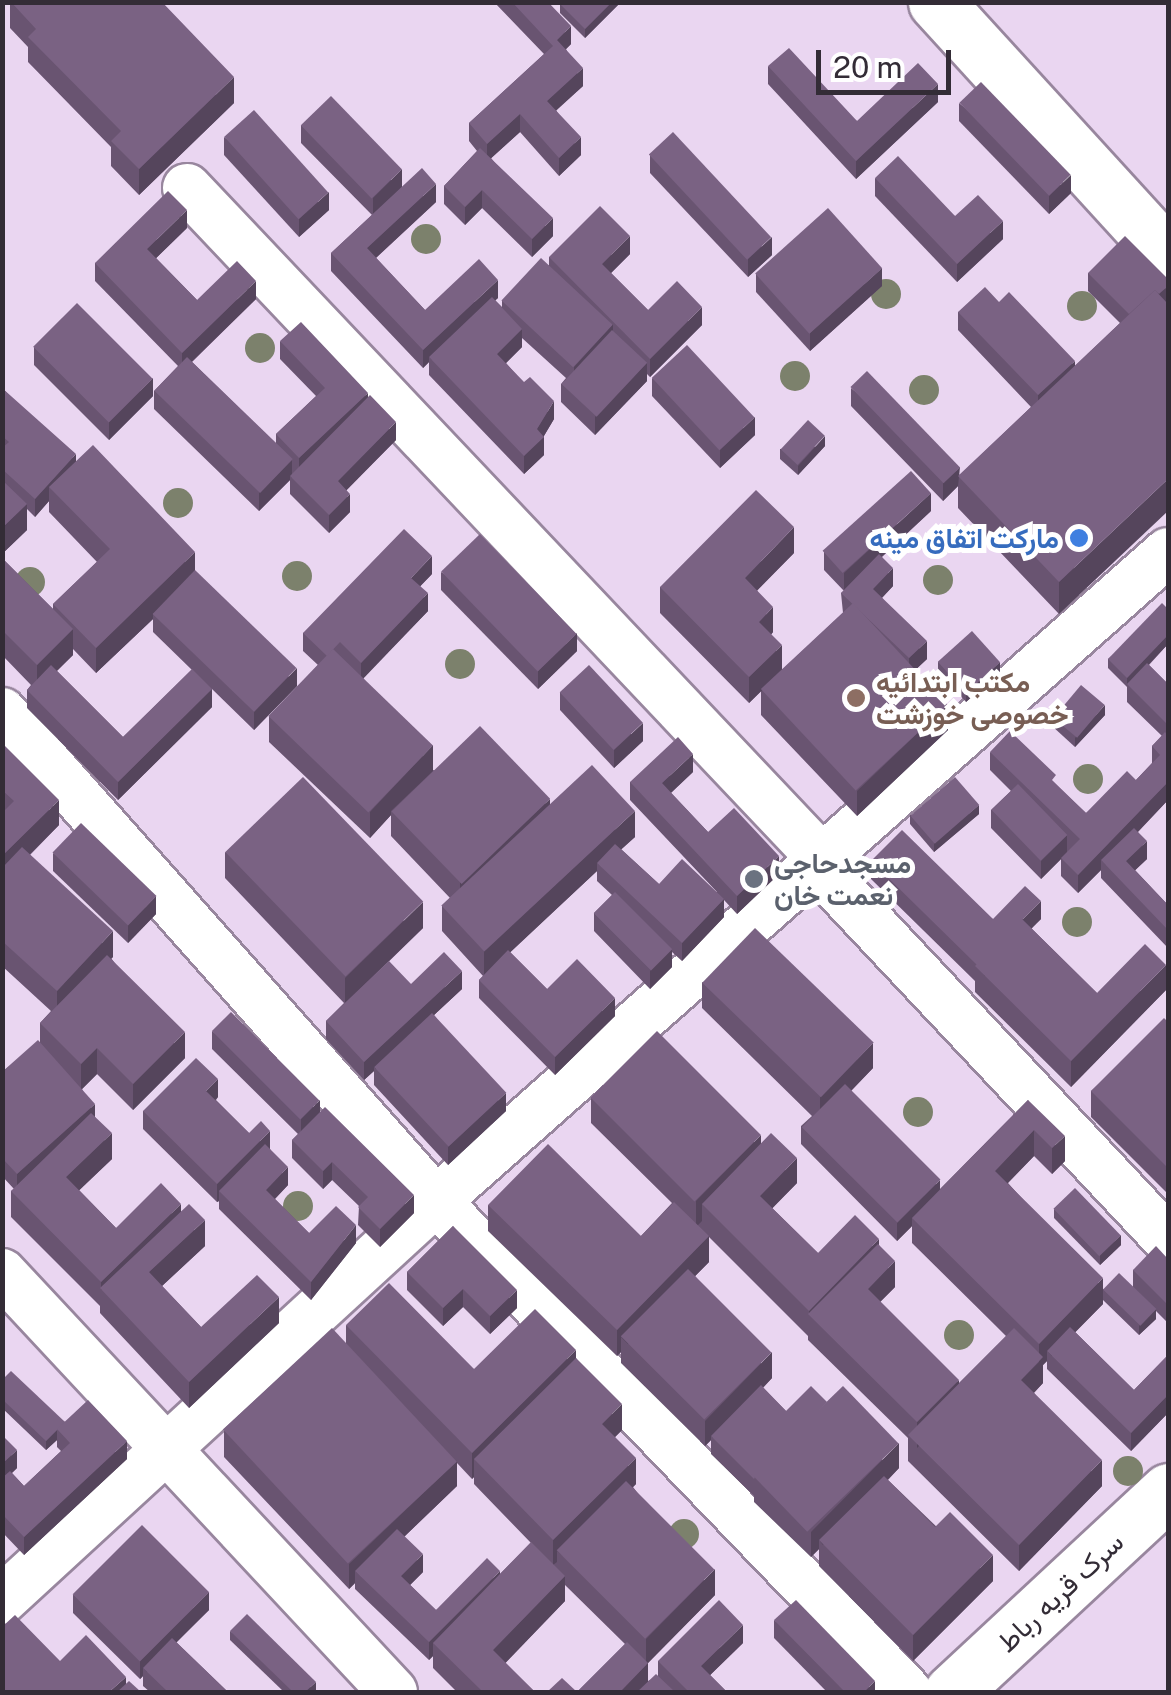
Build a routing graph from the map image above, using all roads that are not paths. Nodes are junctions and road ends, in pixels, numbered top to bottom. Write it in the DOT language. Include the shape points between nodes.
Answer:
graph roads {
  1 [pos="936,2"];
  2 [pos="187,188"];
  3 [pos="1168,256"];
  4 [pos="1168,552"];
  5 [pos="2,712"];
  6 [pos="824,861"];
  7 [pos="436,1202"];
  8 [pos="1168,1240"];
  9 [pos="2,1273"];
  10 [pos="165,1450"];
  11 [pos="1168,1491"];
  12 [pos="2,1600"];
  13 [pos="393,1692"];
  14 [pos="908,1692"];
  15 [pos="952,1692"];
  1 -- 3 [label="street"];
  2 -- 6 [label="street"];
  4 -- 6 [label="street"];
  5 -- 7 [label="street"];
  6 -- 7 [label="street"];
  6 -- 8 [label="street" via="831,881"];
  7 -- 10 [label="street"];
  7 -- 14 [label="street"];
  9 -- 10 [label="street"];
  10 -- 12 [label="street"];
  10 -- 13 [label="street"];
  11 -- 15 [label="street, سرک قریه رباط"];
}
